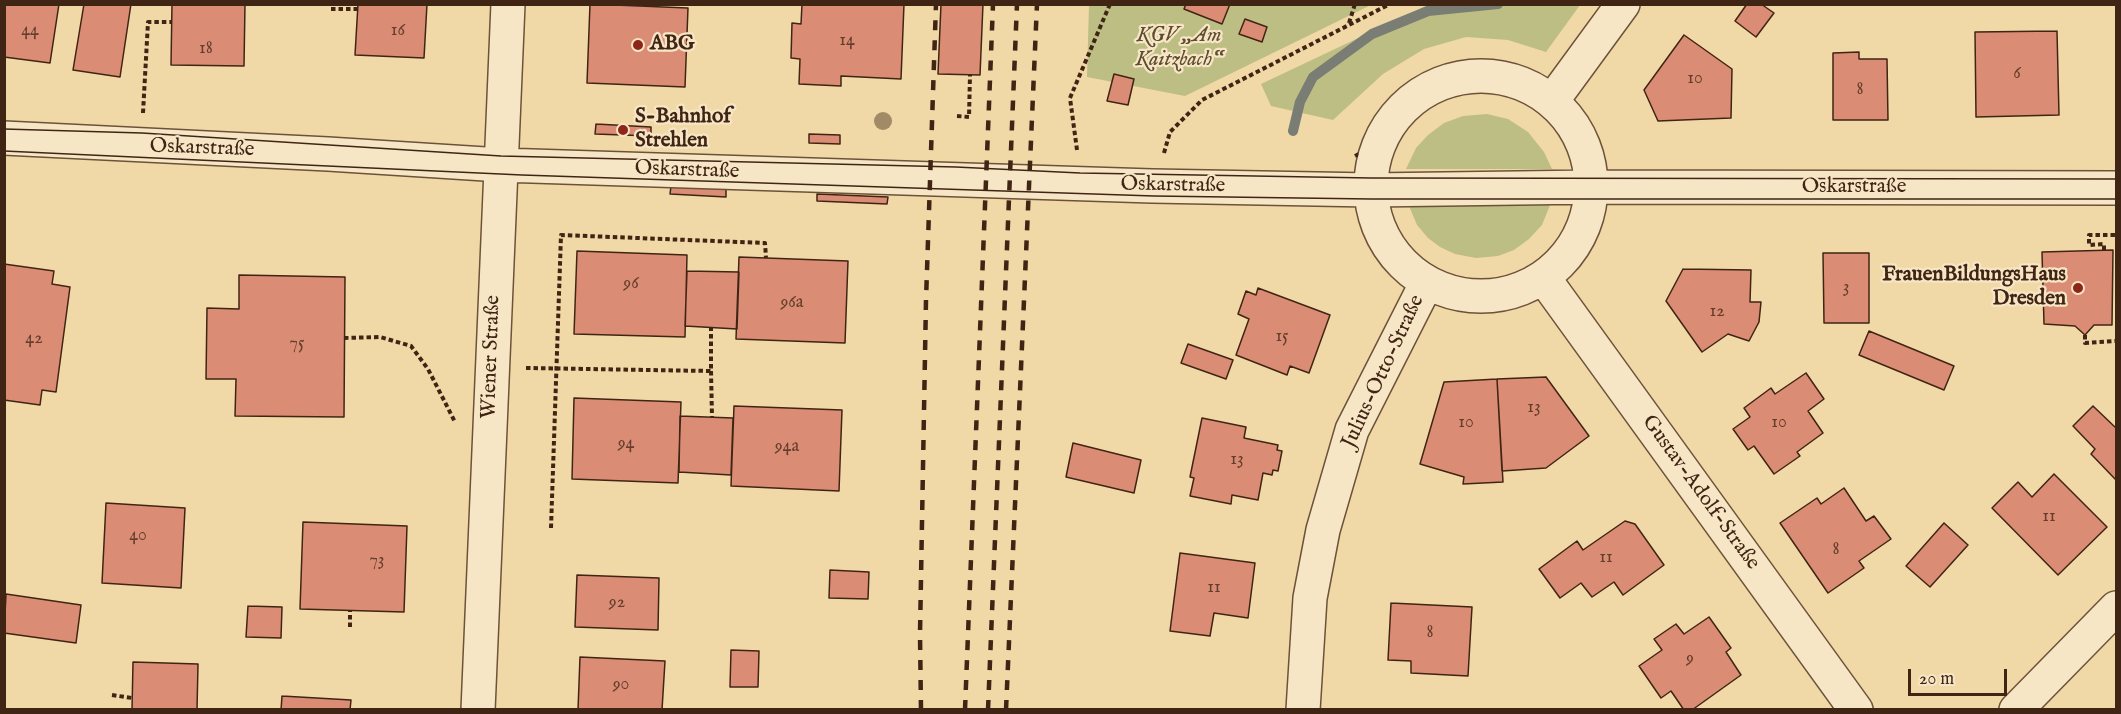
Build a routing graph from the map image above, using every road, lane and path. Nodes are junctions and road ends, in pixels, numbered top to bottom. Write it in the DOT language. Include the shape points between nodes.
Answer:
graph roads {
  1 [pos="508,4"];
  2 [pos="1110,4"];
  3 [pos="1355,4"];
  4 [pos="1390,4"];
  5 [pos="1623,4"];
  6 [pos="331,9"];
  7 [pos="357,9"];
  8 [pos="172,22"];
  9 [pos="1348,24"];
  10 [pos="970,75"];
  11 [pos="1552,101"];
  12 [pos="957,116"];
  13 [pos="4,138"];
  14 [pos="141,146"];
  15 [pos="1078,154"];
  16 [pos="1164,154"];
  17 [pos="501,165"];
  18 [pos="1591,187"];
  19 [pos="2116,188"];
  20 [pos="1371,190"];
  21 [pos="2116,235"];
  22 [pos="2104,250"];
  23 [pos="766,258"];
  24 [pos="1543,277"];
  25 [pos="1426,282"];
  26 [pos="711,328"];
  27 [pos="2085,335"];
  28 [pos="344,338"];
  29 [pos="2116,341"];
  30 [pos="492,367"];
  31 [pos="557,368"];
  32 [pos="711,371"];
  33 [pos="712,417"];
  34 [pos="457,425"];
  35 [pos="551,528"];
  36 [pos="2116,608"];
  37 [pos="350,611"];
  38 [pos="350,627"];
  39 [pos="112,695"];
  40 [pos="132,698"];
  41 [pos="477,710"];
  42 [pos="1303,710"];
  43 [pos="1856,710"];
  44 [pos="2016,710"];
  1 -- 17 [label="street, Wiener Straße"];
  2 -- 15 [label="path" via="1070,98"];
  3 -- 9 [label="path"];
  4 -- 9 [label="path"];
  5 -- 11 [label="street"];
  6 -- 7 [label="path"];
  8 -- 14 [label="path" via="148,22"];
  9 -- 16 [label="path" via="1202,99 1170,132"];
  10 -- 12 [label="path" via="969,117"];
  11 -- 18 [label="street" via="1572,123 1586,149"];
  11 -- 20 [label="street" via="1523,83 1488,75 1454,78 1422,92 1396,114 1378,144"];
  13 -- 14 [label="street, Oskarstraße"];
  14 -- 17 [label="street, Oskarstraße"];
  17 -- 20 [label="street, Oskarstraße"];
  17 -- 30 [label="street, Wiener Straße"];
  18 -- 19 [label="street, Oskarstraße"];
  18 -- 20 [label="street, Oskarstraße"];
  18 -- 24 [label="street" via="1582,230 1566,256"];
  20 -- 25 [label="street" via="1381,232 1400,260"];
  21 -- 22 [label="path" via="2089,235 2089,245 2104,244"];
  23 -- 31 [label="path" via="765,243 561,235"];
  24 -- 25 [label="street" via="1516,291 1486,296 1455,293"];
  24 -- 43 [label="street, Gustav-Adolf-Straße"];
  25 -- 42 [label="street, Julius-Otto-Straße" via="1352,430 1323,530 1310,598"];
  26 -- 32 [label="path"];
  27 -- 29 [label="path" via="2085,343"];
  28 -- 34 [label="path" via="380,337 411,346 428,369"];
  30 -- 31 [label="path"];
  30 -- 41 [label="street, Wiener Straße"];
  31 -- 32 [label="path"];
  31 -- 35 [label="path"];
  32 -- 33 [label="path"];
  36 -- 44 [label="street"];
  37 -- 38 [label="path"];
  39 -- 40 [label="path"];
}
